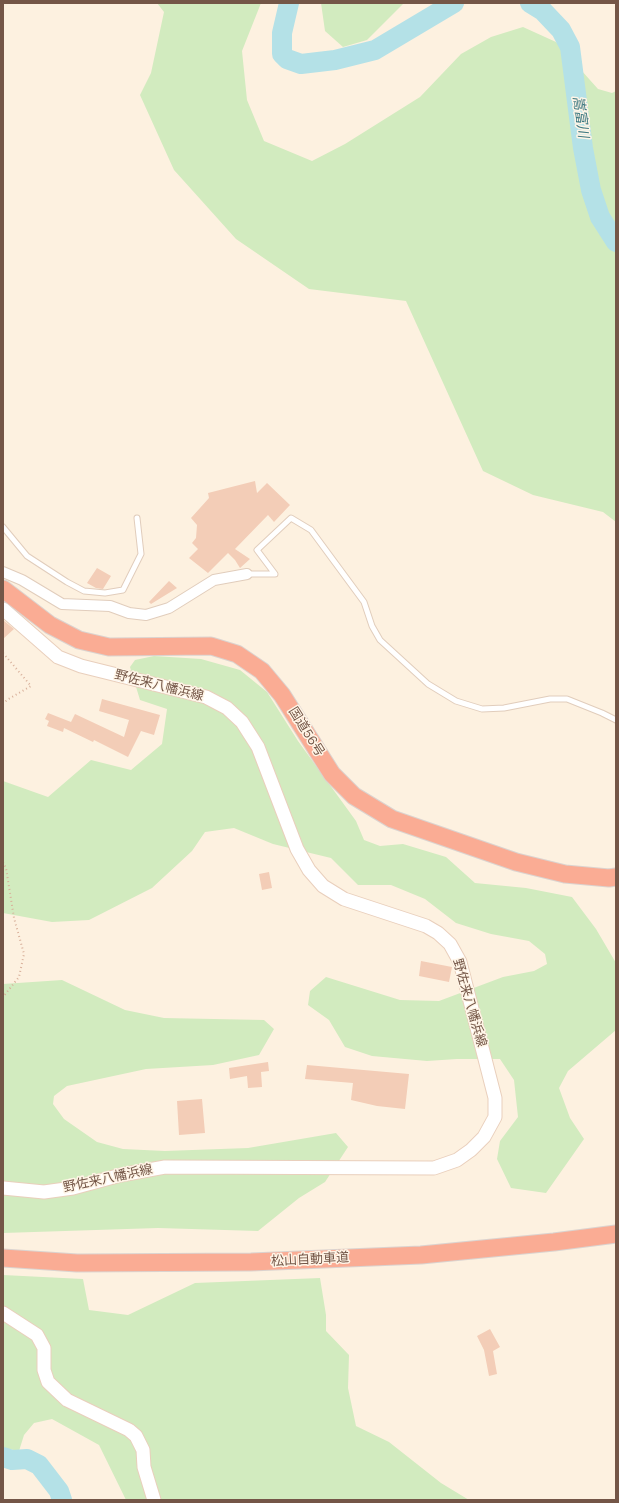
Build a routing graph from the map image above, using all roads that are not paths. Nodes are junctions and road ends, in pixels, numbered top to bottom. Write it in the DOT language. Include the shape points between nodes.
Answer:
graph roads {
  1 [pos="137,518"];
  2 [pos="3,527"];
  3 [pos="3,572"];
  4 [pos="247,574"];
  5 [pos="3,589"];
  6 [pos="3,609"];
  7 [pos="616,720"];
  8 [pos="616,877"];
  9 [pos="3,1188"];
  10 [pos="616,1234"];
  11 [pos="3,1258"];
  12 [pos="3,1313"];
  13 [pos="154,1500"];
  1 -- 2 [label="lane" via="141,554 123,590 105,593 84,591 67,582 27,556"];
  3 -- 4 [label="street" via="22,580 62,604 110,606 129,613 146,615 169,608 214,580"];
  4 -- 7 [label="lane" via="275,574 257,550 292,518 311,530 364,602 380,640 428,684 456,701 482,709 504,708 550,699 567,700 602,712"];
  5 -- 8 [label="highway, 国道56号" via="50,625 79,640 109,648 211,646 237,654 262,671 282,694 332,774 354,796 392,819 530,865 565,874"];
  6 -- 9 [label="main road, 野佐来八幡浜線" via="58,657 81,666 206,697 227,708 242,722 258,747 297,849 309,870 323,886 344,900 426,926 450,944 460,962 495,1098 495,1117 484,1137 471,1150 457,1160 434,1168 165,1167 121,1174 73,1188 44,1192"];
  10 -- 11 [label="highway, 松山自動車道" via="421,1255 259,1262 77,1263"];
  12 -- 13 [label="main road" via="37,1335 44,1348 44,1370 48,1382 67,1400 129,1430 136,1436 143,1450 144,1467"];
}
